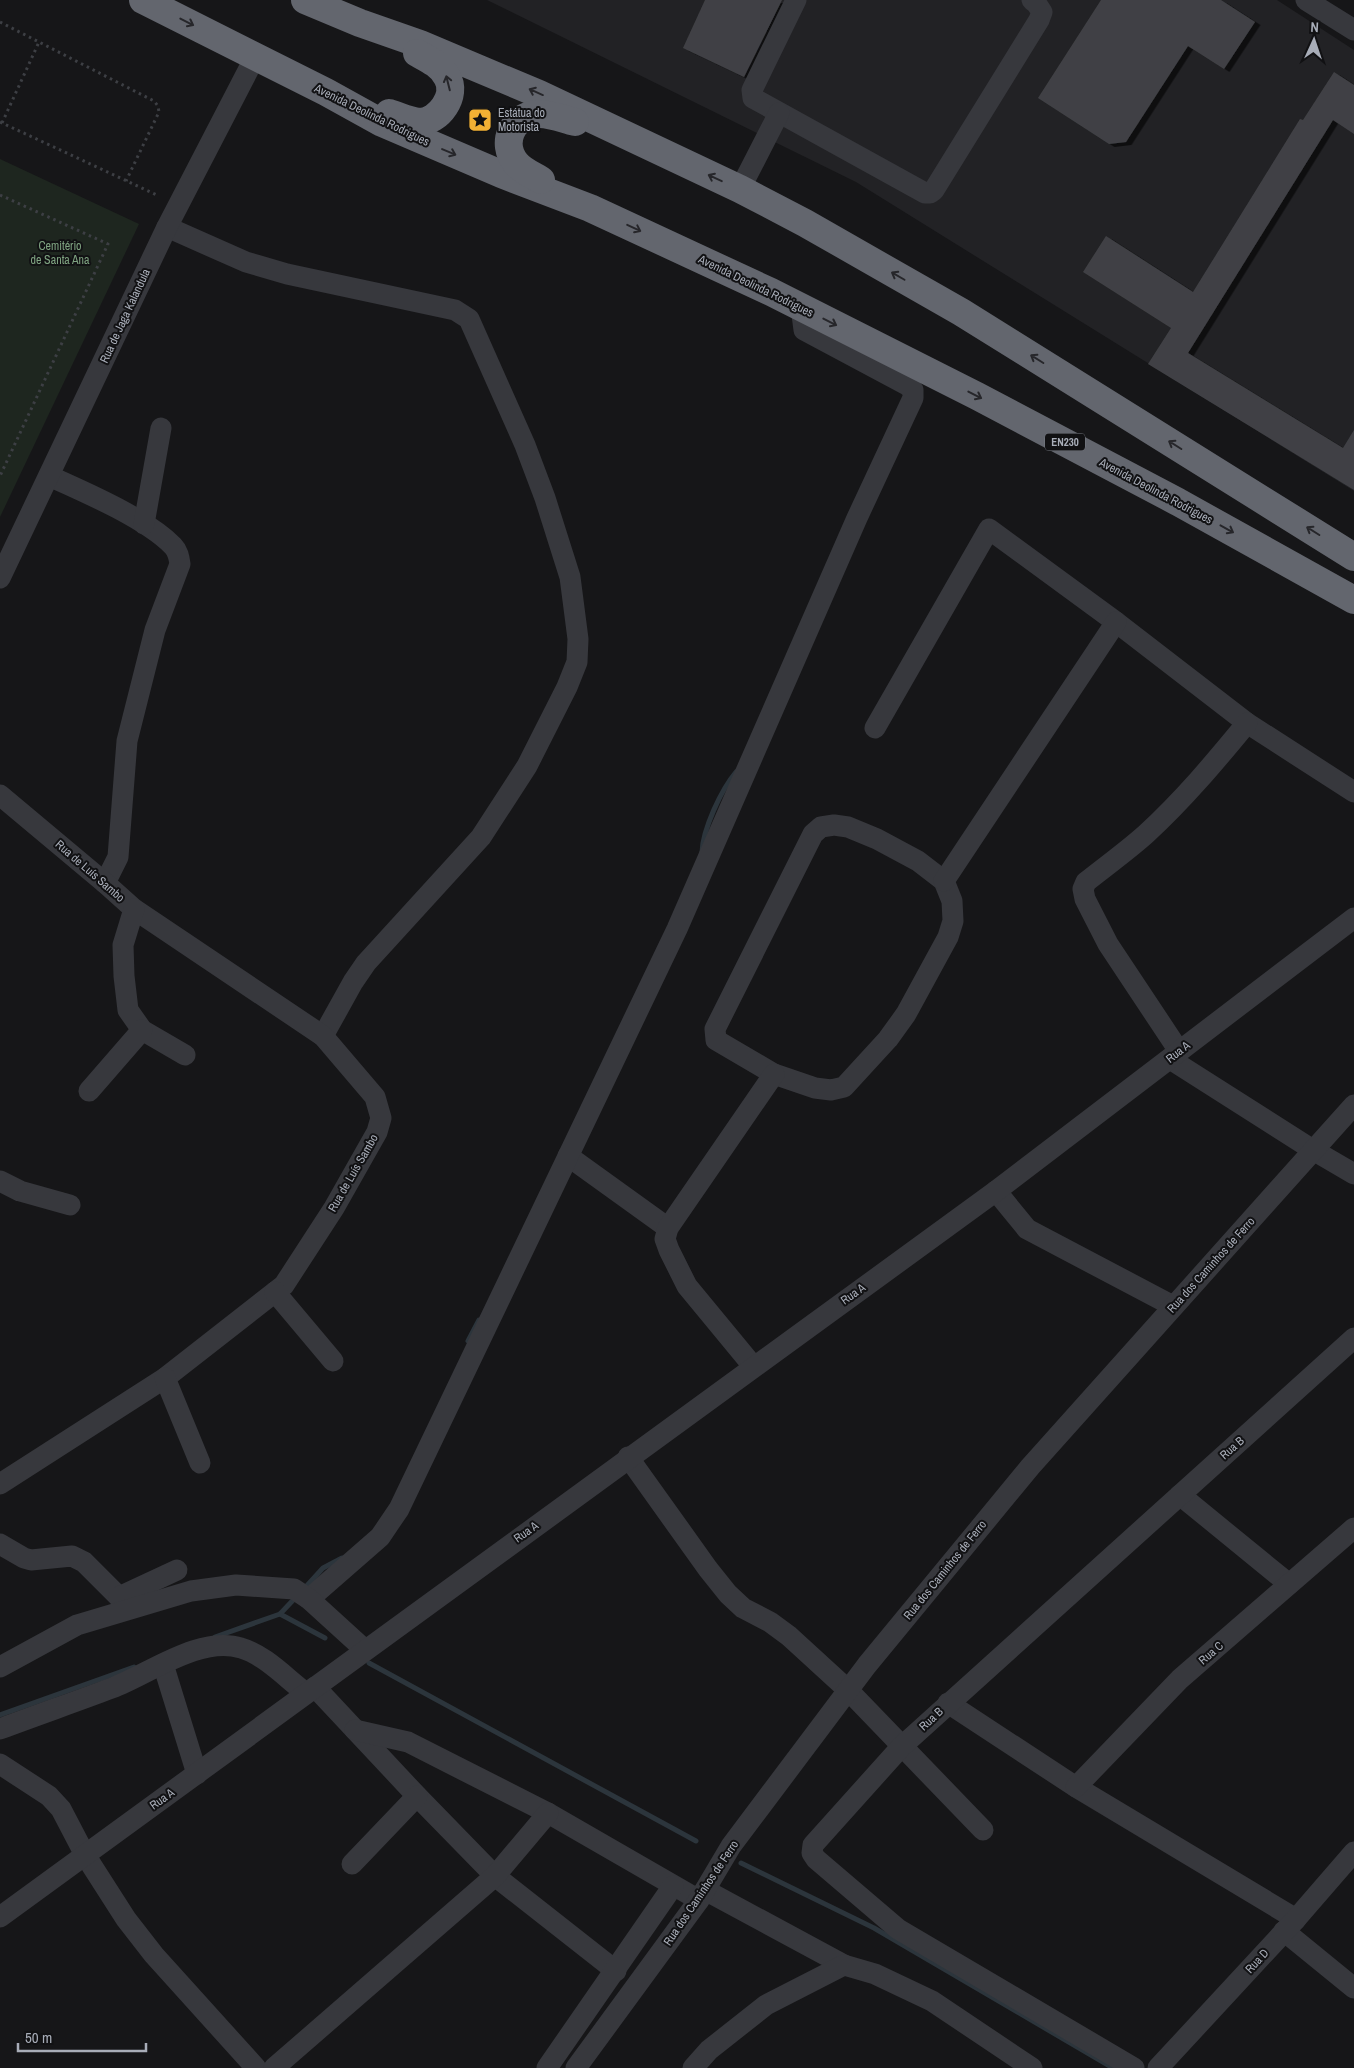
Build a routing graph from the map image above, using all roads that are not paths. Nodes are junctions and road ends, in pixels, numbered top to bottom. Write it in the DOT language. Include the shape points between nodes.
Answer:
graph roads {
  1 [pos="144,0"];
  2 [pos="796,0"];
  3 [pos="1032,0"];
  4 [pos="1306,0"];
  5 [pos="317,2"];
  6 [pos="360,23"];
  7 [pos="1354,30"];
  8 [pos="255,57"];
  9 [pos="326,92"];
  10 [pos="779,113"];
  11 [pos="627,137"];
  12 [pos="740,189"];
  13 [pos="590,208"];
  14 [pos="167,227"];
  15 [pos="801,307"];
  16 [pos="161,428"];
  17 [pos="49,476"];
  18 [pos="144,524"];
  19 [pos="1354,557"];
  20 [pos="0,578"];
  21 [pos="1354,600"];
  22 [pos="1116,622"];
  23 [pos="1247,723"];
  24 [pos="875,728"];
  25 [pos="1354,792"];
  26 [pos="0,795"];
  27 [pos="944,881"];
  28 [pos="106,882"];
  29 [pos="134,909"];
  30 [pos="1354,918"];
  31 [pos="142,1030"];
  32 [pos="323,1036"];
  33 [pos="185,1055"];
  34 [pos="1174,1055"];
  35 [pos="774,1074"];
  36 [pos="89,1092"];
  37 [pos="1354,1105"];
  38 [pos="1313,1150"];
  39 [pos="568,1156"];
  40 [pos="1354,1174"];
  41 [pos="0,1181"];
  42 [pos="996,1191"];
  43 [pos="70,1205"];
  44 [pos="668,1228"];
  45 [pos="276,1292"];
  46 [pos="1173,1306"];
  47 [pos="1354,1338"];
  48 [pos="333,1361"];
  49 [pos="753,1366"];
  50 [pos="165,1378"];
  51 [pos="628,1457"];
  52 [pos="200,1463"];
  53 [pos="0,1484"];
  54 [pos="1180,1495"];
  55 [pos="1354,1528"];
  56 [pos="1,1546"];
  57 [pos="177,1570"];
  58 [pos="1289,1584"];
  59 [pos="309,1599"];
  60 [pos="125,1603"];
  61 [pos="365,1650"];
  62 [pos="163,1664"];
  63 [pos="0,1667"];
  64 [pos="315,1687"];
  65 [pos="848,1690"];
  66 [pos="948,1703"];
  67 [pos="0,1729"];
  68 [pos="355,1730"];
  69 [pos="901,1747"];
  70 [pos="0,1764"];
  71 [pos="196,1774"];
  72 [pos="1076,1787"];
  73 [pos="417,1796"];
  74 [pos="548,1813"];
  75 [pos="983,1830"];
  76 [pos="1354,1852"];
  77 [pos="85,1855"];
  78 [pos="352,1864"];
  79 [pos="495,1876"];
  80 [pos="673,1886"];
  81 [pos="702,1895"];
  82 [pos="0,1917"];
  83 [pos="1290,1925"];
  84 [pos="844,1965"];
  85 [pos="616,1971"];
  86 [pos="1354,1988"];
  87 [pos="256,2068"];
  88 [pos="274,2068"];
  89 [pos="547,2068"];
  90 [pos="576,2068"];
  91 [pos="693,2068"];
  92 [pos="1032,2068"];
  93 [pos="1134,2068"];
  94 [pos="1158,2068"];
  1 -- 8 [label="highway, Avenida Deolinda Rodrigues, one-way"];
  2 -- 10 [label="street" via="752,90 753,98"];
  3 -- 10 [label="street" via="1042,12 1039,20 930,193"];
  4 -- 7 [label="street"];
  5 -- 6 [label="highway"];
  9 -- 6 [label="highway, one-way" via="419,122 432,119 447,102 448,78 440,68"];
  11 -- 6 [label="highway, one-way" via="497,75"];
  8 -- 9 [label="highway, Avenida Deolinda Rodrigues"];
  8 -- 14 [label="street, Rua de Jaga Kalandula"];
  9 -- 13 [label="highway, Avenida Deolinda Rodrigues, one-way" via="382,123 441,149"];
  10 -- 12 [label="street"];
  12 -- 11 [label="highway, one-way"];
  11 -- 13 [label="highway" via="542,114 516,122 510,132 508,143 516,163"];
  19 -- 12 [label="highway, one-way" via="961,312"];
  13 -- 15 [label="highway, Avenida Deolinda Rodrigues / EN230, one-way"];
  14 -- 17 [label="street, Rua de Jaga Kalandula"];
  14 -- 32 [label="street" via="246,262 287,274 455,310 469,319 545,498 570,577 578,639 577,662 527,766 481,837 366,964"];
  15 -- 21 [label="highway, Avenida Deolinda Rodrigues / EN230, one-way" via="1178,502"];
  15 -- 39 [label="street" via="804,330 907,386 913,390 913,398 677,929"];
  16 -- 18 [label="street"];
  17 -- 18 [label="street"];
  17 -- 20 [label="street, Rua de Jaga Kalandula"];
  18 -- 28 [label="street" via="173,546 179,554 180,564 155,630 127,741 118,857"];
  22 -- 23 [label="street"];
  22 -- 24 [label="street" via="989,529"];
  22 -- 27 [label="street"];
  23 -- 25 [label="street"];
  23 -- 34 [label="street" via="1166,815 1086,882 1083,889 1084,898 1108,944"];
  26 -- 28 [label="street, Rua de Luís Sambo"];
  27 -- 35 [label="street" via="952,901 953,921 948,937 906,1014 888,1039 844,1087 831,1090 815,1088"];
  27 -- 35 [label="street" via="918,861 848,827 821,827 813,834 715,1029 716,1040"];
  28 -- 29 [label="street, Rua de Luís Sambo"];
  29 -- 31 [label="street" via="123,945 124,976 128,1010"];
  29 -- 32 [label="street, Rua de Luís Sambo"];
  30 -- 34 [label="street, Rua A"];
  31 -- 33 [label="street"];
  31 -- 36 [label="street"];
  32 -- 45 [label="street, Rua de Luís Sambo" via="375,1097 381,1118 377,1132 334,1208 293,1272"];
  34 -- 38 [label="street"];
  34 -- 42 [label="street, Rua A"];
  35 -- 44 [label="street"];
  37 -- 38 [label="street, Rua dos Caminhos de Ferro"];
  38 -- 40 [label="street"];
  38 -- 46 [label="street, Rua dos Caminhos de Ferro"];
  39 -- 44 [label="street"];
  39 -- 59 [label="street" via="398,1509 380,1537"];
  41 -- 43 [label="street" via="20,1191"];
  42 -- 46 [label="street" via="1027,1229"];
  42 -- 49 [label="street, Rua A"];
  44 -- 49 [label="street" via="669,1250 688,1286"];
  45 -- 48 [label="street"];
  45 -- 50 [label="street, Rua de Luís Sambo"];
  46 -- 65 [label="street, Rua dos Caminhos de Ferro" via="1030,1467"];
  47 -- 54 [label="street, Rua B"];
  49 -- 51 [label="street, Rua A"];
  50 -- 52 [label="street"];
  50 -- 53 [label="street, Rua de Luís Sambo"];
  51 -- 61 [label="street, Rua A"];
  51 -- 65 [label="street" via="728,1594 743,1608 789,1636"];
  54 -- 58 [label="street"];
  54 -- 66 [label="street, Rua B"];
  55 -- 58 [label="street, Rua C"];
  56 -- 60 [label="street" via="31,1560 76,1557"];
  57 -- 60 [label="street"];
  58 -- 72 [label="street, Rua C" via="1180,1679"];
  59 -- 60 [label="street" via="294,1589 236,1585"];
  59 -- 61 [label="street"];
  60 -- 63 [label="street"];
  61 -- 64 [label="street, Rua A"];
  62 -- 64 [label="street" via="195,1651 218,1646 239,1647"];
  62 -- 67 [label="street" via="114,1688"];
  62 -- 71 [label="street"];
  64 -- 68 [label="street"];
  64 -- 71 [label="street, Rua A"];
  65 -- 69 [label="street"];
  65 -- 81 [label="street, Rua dos Caminhos de Ferro" via="731,1846"];
  66 -- 69 [label="street, Rua B"];
  66 -- 72 [label="street"];
  68 -- 73 [label="street"];
  68 -- 74 [label="street" via="408,1742"];
  69 -- 75 [label="street"];
  69 -- 93 [label="street, Rua B" via="819,1837 812,1852 816,1859 898,1929"];
  70 -- 77 [label="street" via="49,1796 61,1809"];
  71 -- 77 [label="street, Rua A"];
  72 -- 83 [label="street"];
  73 -- 78 [label="street"];
  73 -- 79 [label="street"];
  74 -- 79 [label="street"];
  74 -- 80 [label="street"];
  76 -- 83 [label="street, Rua D"];
  77 -- 82 [label="street, Rua A"];
  77 -- 87 [label="street" via="126,1919 154,1955"];
  79 -- 85 [label="street"];
  79 -- 88 [label="street"];
  80 -- 81 [label="street"];
  80 -- 85 [label="street"];
  81 -- 84 [label="street"];
  81 -- 90 [label="street, Rua dos Caminhos de Ferro"];
  83 -- 86 [label="street"];
  83 -- 94 [label="street, Rua D"];
  84 -- 91 [label="street" via="766,2004 709,2050"];
  84 -- 92 [label="street" via="875,1974 932,2001"];
  85 -- 89 [label="street"];
}
